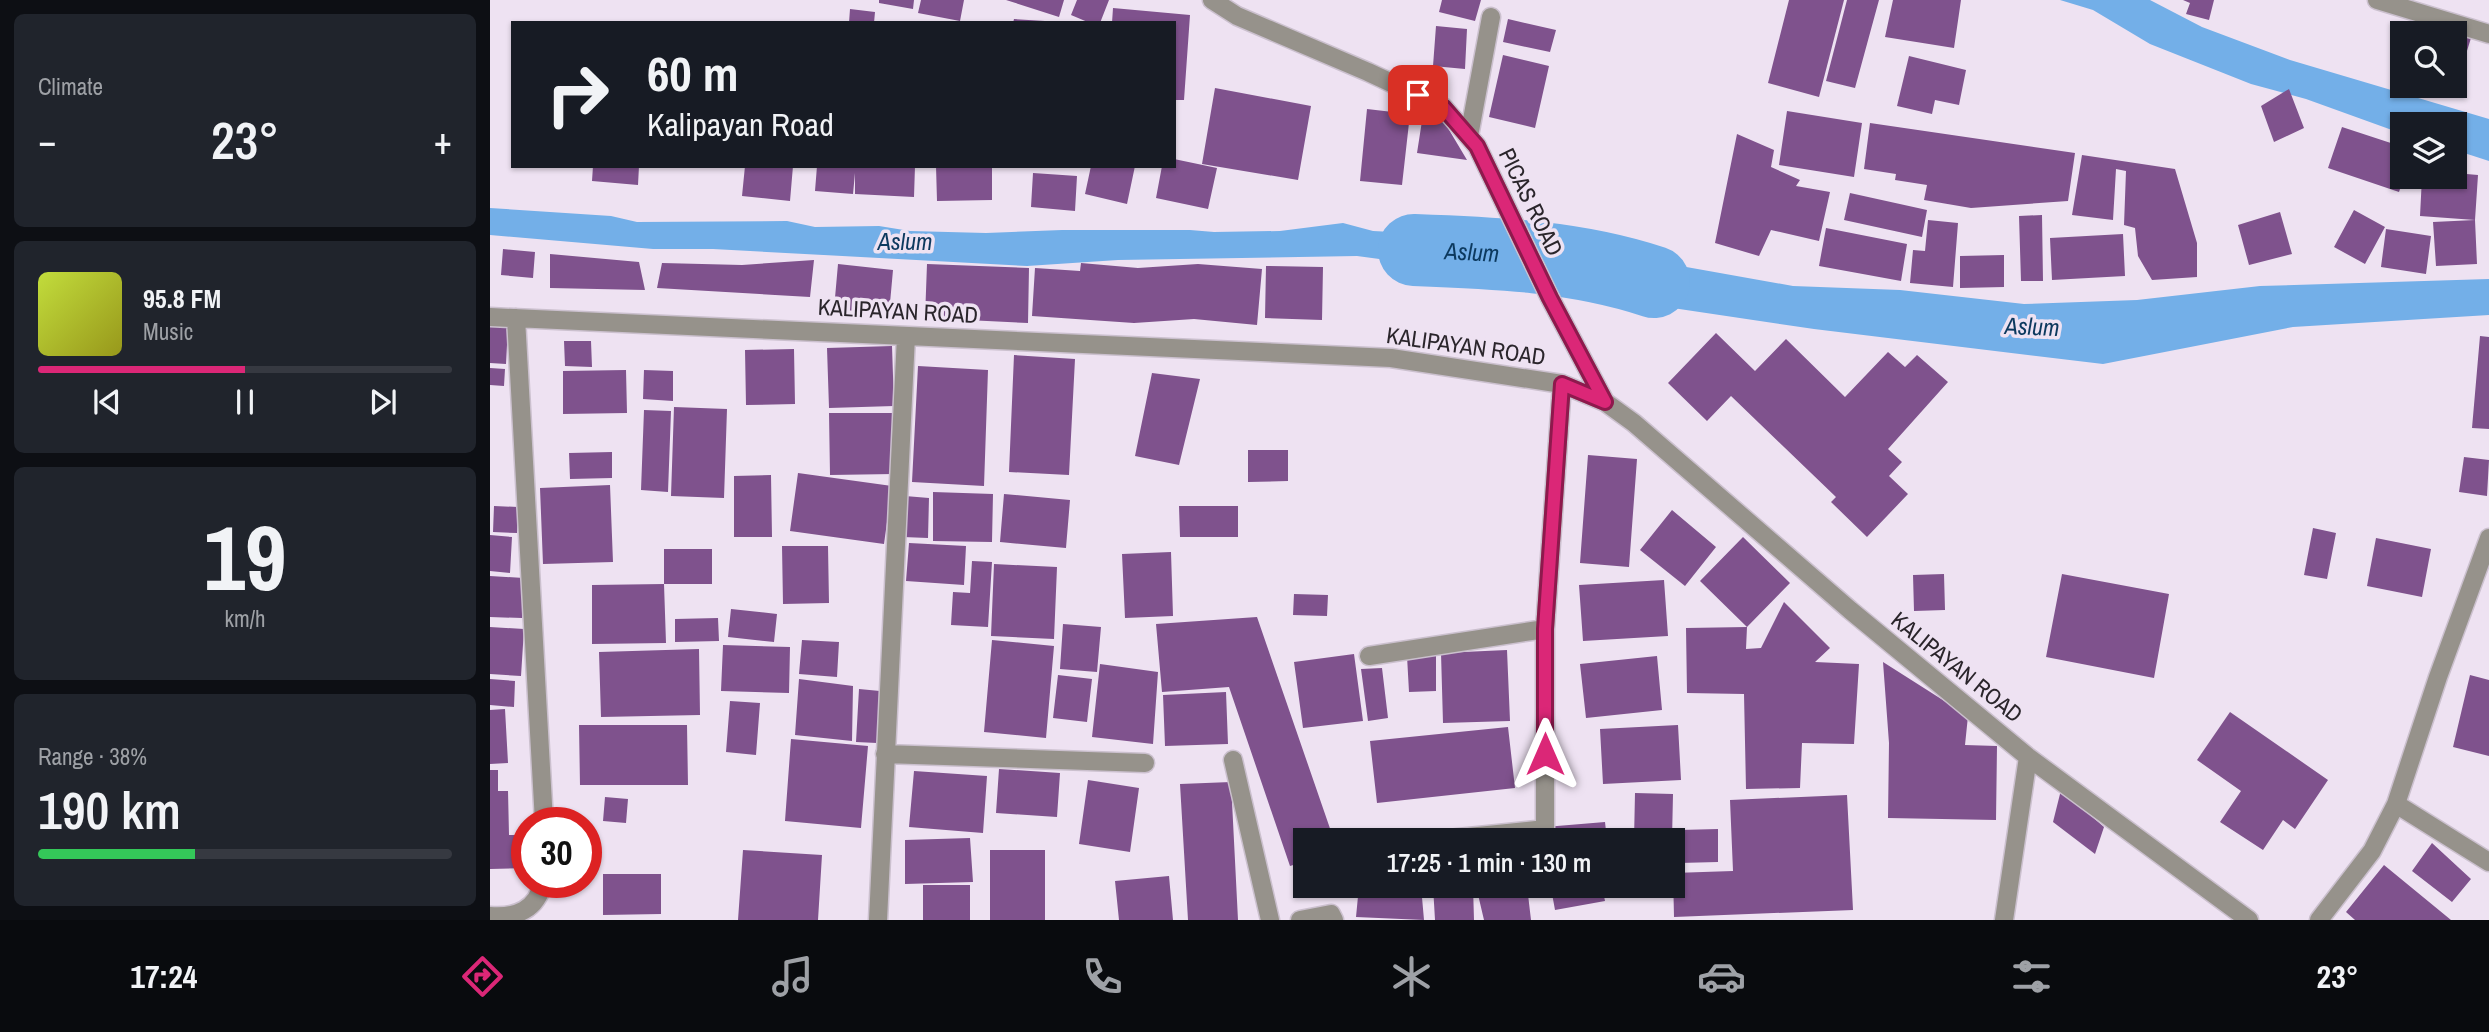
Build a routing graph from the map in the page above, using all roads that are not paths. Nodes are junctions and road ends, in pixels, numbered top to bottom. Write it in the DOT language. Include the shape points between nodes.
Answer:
graph roads {
  1 [pos="1212,0"];
  2 [pos="2377,0"];
  3 [pos="1491,17"];
  4 [pos="2489,34"];
  5 [pos="1469,136"];
  6 [pos="490,317"];
  7 [pos="516,318"];
  8 [pos="906,336"];
  9 [pos="1562,384"];
  10 [pos="1605,402"];
  11 [pos="2489,538"];
  12 [pos="1545,629"];
  13 [pos="1369,656"];
  14 [pos="885,754"];
  15 [pos="2028,757"];
  16 [pos="1233,760"];
  17 [pos="1145,763"];
  18 [pos="2396,804"];
  19 [pos="543,807"];
  20 [pos="1545,828"];
  21 [pos="2489,862"];
  22 [pos="535,898"];
  23 [pos="490,916"];
  24 [pos="878,920"];
  25 [pos="1269,920"];
  26 [pos="1300,920"];
  27 [pos="1334,920"];
  28 [pos="2004,920"];
  29 [pos="2249,920"];
  30 [pos="2319,920"];
  1 -- 5 [label="street, PICAS ROAD" via="1237,16 1443,107"];
  2 -- 4 [label="street"];
  3 -- 5 [label="street"];
  5 -- 10 [label="street, PICAS ROAD"];
  6 -- 7 [label="street, KALIPAYAN ROAD"];
  7 -- 8 [label="street, KALIPAYAN ROAD"];
  7 -- 19 [label="street"];
  8 -- 9 [label="street, KALIPAYAN ROAD" via="1391,358"];
  8 -- 14 [label="street"];
  9 -- 10 [label="street, KALIPAYAN ROAD"];
  9 -- 12 [label="street"];
  10 -- 15 [label="street, KALIPAYAN ROAD"];
  11 -- 18 [label="street"];
  12 -- 13 [label="street"];
  12 -- 20 [label="street"];
  14 -- 17 [label="street"];
  14 -- 24 [label="street"];
  15 -- 28 [label="street"];
  15 -- 29 [label="street, KALIPAYAN ROAD"];
  16 -- 25 [label="street"];
  18 -- 21 [label="street"];
  18 -- 30 [label="street" via="2372,851"];
  22 -- 23 [label="street" via="524,912"];
  26 -- 27 [label="street" via="1331,914"];
}
